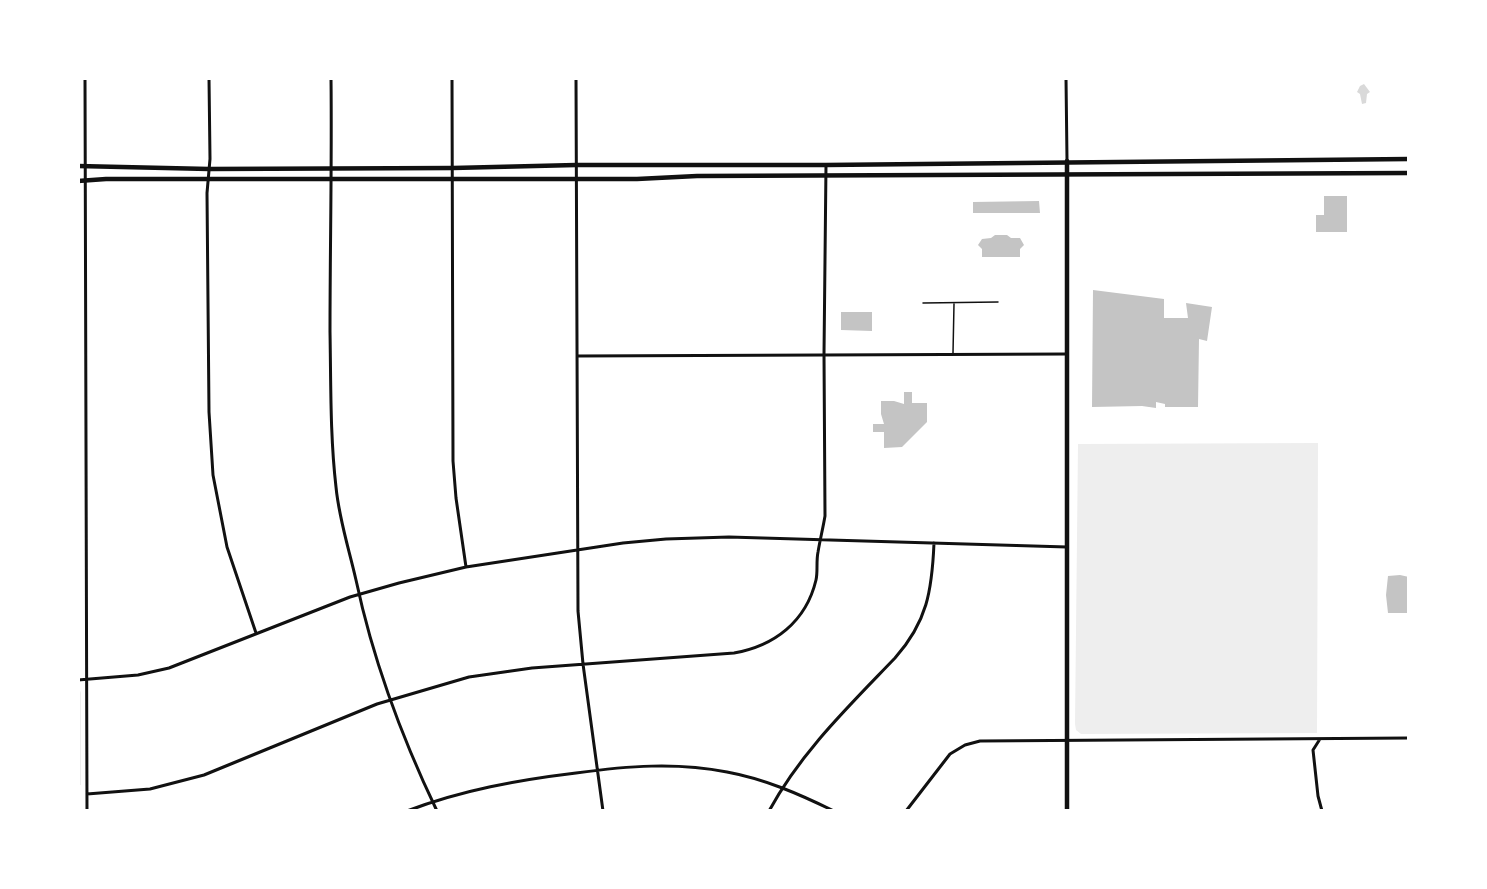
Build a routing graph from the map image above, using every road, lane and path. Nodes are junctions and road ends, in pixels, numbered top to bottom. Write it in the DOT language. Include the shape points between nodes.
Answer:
graph roads {
  1 [pos="85,78"];
  2 [pos="209,78"];
  3 [pos="331,78"];
  4 [pos="452,78"];
  5 [pos="576,78"];
  6 [pos="1066,78"];
  7 [pos="1409,159"];
  8 [pos="1067,162"];
  9 [pos="576,165"];
  10 [pos="826,165"];
  11 [pos="78,166"];
  12 [pos="86,167"];
  13 [pos="331,168"];
  14 [pos="453,168"];
  15 [pos="209,169"];
  16 [pos="1409,173"];
  17 [pos="1067,175"];
  18 [pos="826,176"];
  19 [pos="452,178"];
  20 [pos="208,179"];
  21 [pos="330,179"];
  22 [pos="576,179"];
  23 [pos="86,180"];
  24 [pos="78,181"];
  25 [pos="998,302"];
  26 [pos="923,303"];
  27 [pos="954,304"];
  28 [pos="824,354"];
  29 [pos="953,354"];
  30 [pos="1067,354"];
  31 [pos="576,356"];
  32 [pos="822,540"];
  33 [pos="934,543"];
  34 [pos="1067,547"];
  35 [pos="577,550"];
  36 [pos="466,567"];
  37 [pos="358,595"];
  38 [pos="256,633"];
  39 [pos="583,664"];
  40 [pos="78,680"];
  41 [pos="87,680"];
  42 [pos="391,699"];
  43 [pos="1320,738"];
  44 [pos="1409,738"];
  45 [pos="1067,739"];
  46 [pos="598,770"];
  47 [pos="783,788"];
  48 [pos="87,794"];
  49 [pos="432,801"];
  50 [pos="87,811"];
  51 [pos="407,811"];
  52 [pos="437,811"];
  53 [pos="603,811"];
  54 [pos="769,811"];
  55 [pos="834,811"];
  56 [pos="906,811"];
  57 [pos="1067,811"];
  58 [pos="1322,811"];
  1 -- 12 [label="street"];
  2 -- 15 [label="street"];
  3 -- 13 [label="street"];
  4 -- 14 [label="street"];
  5 -- 9 [label="street"];
  6 -- 8 [label="street"];
  7 -- 8 [label="main road"];
  8 -- 10 [label="main road"];
  8 -- 17 [label="main road"];
  9 -- 10 [label="main road"];
  9 -- 14 [label="main road"];
  9 -- 22 [label="street"];
  10 -- 18 [label="street"];
  11 -- 12 [label="main road"];
  12 -- 15 [label="main road"];
  12 -- 23 [label="street"];
  13 -- 14 [label="main road"];
  13 -- 15 [label="main road"];
  13 -- 21 [label="street"];
  14 -- 19 [label="street"];
  15 -- 20 [label="street"];
  16 -- 17 [label="main road"];
  17 -- 18 [label="main road"];
  17 -- 30 [label="main road"];
  18 -- 22 [label="main road"];
  18 -- 28 [label="street"];
  19 -- 21 [label="main road"];
  19 -- 22 [label="main road"];
  19 -- 36 [label="street" via="453,461"];
  20 -- 21 [label="main road"];
  20 -- 23 [label="main road"];
  20 -- 38 [label="street" via="213,475 227,548"];
  21 -- 37 [label="street" via="332,450 342,524"];
  22 -- 31 [label="street"];
  23 -- 24 [label="main road"];
  23 -- 41 [label="street"];
  25 -- 27 [label="lane"];
  26 -- 27 [label="lane"];
  27 -- 29 [label="lane"];
  28 -- 29 [label="street"];
  28 -- 31 [label="street"];
  28 -- 32 [label="street"];
  29 -- 30 [label="street"];
  30 -- 34 [label="main road"];
  31 -- 35 [label="street"];
  32 -- 33 [label="street"];
  32 -- 35 [label="street" via="696,537"];
  32 -- 39 [label="street" via="816,580 806,606 791,626 764,645 734,653"];
  33 -- 34 [label="street"];
  33 -- 47 [label="street" via="932,587 920,624 900,652 822,735"];
  34 -- 45 [label="main road"];
  35 -- 36 [label="street"];
  35 -- 39 [label="street"];
  36 -- 37 [label="street"];
  37 -- 38 [label="street"];
  37 -- 42 [label="street"];
  38 -- 41 [label="street" via="169,668"];
  39 -- 42 [label="street" via="470,677"];
  39 -- 46 [label="street"];
  40 -- 41 [label="street"];
  41 -- 48 [label="street"];
  42 -- 48 [label="street" via="204,775 150,789"];
  42 -- 49 [label="street"];
  43 -- 44 [label="street"];
  43 -- 45 [label="street"];
  43 -- 58 [label="street" via="1313,750"];
  45 -- 56 [label="street" via="965,745 944,760"];
  45 -- 57 [label="main road"];
  46 -- 47 [label="street" via="693,767"];
  46 -- 49 [label="street" via="496,784"];
  46 -- 53 [label="street"];
  47 -- 54 [label="street"];
  47 -- 55 [label="street"];
  48 -- 50 [label="street"];
  49 -- 51 [label="street"];
  49 -- 52 [label="street"];
}
